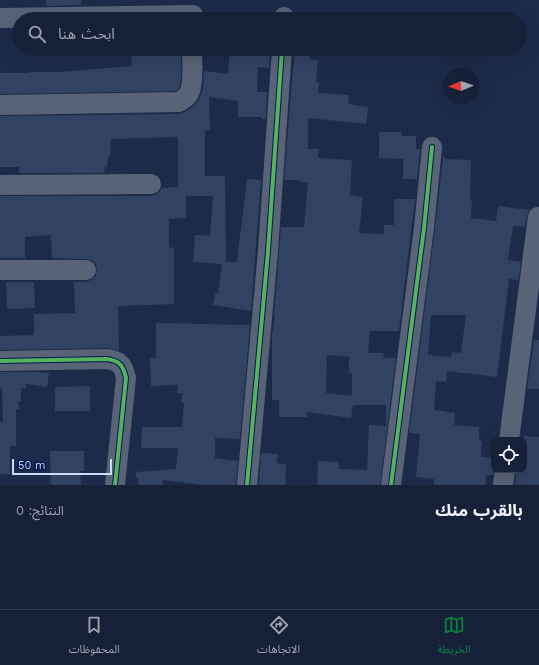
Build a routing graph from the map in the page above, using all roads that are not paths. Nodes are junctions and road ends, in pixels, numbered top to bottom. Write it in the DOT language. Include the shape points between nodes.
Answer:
graph roads {
  1 [pos="193,11"];
  2 [pos="165,12"];
  3 [pos="0,18"];
  4 [pos="12,18"];
  5 [pos="192,56"];
  6 [pos="282,56"];
  7 [pos="0,105"];
  8 [pos="432,147"];
  9 [pos="151,184"];
  10 [pos="0,185"];
  11 [pos="538,217"];
  12 [pos="0,270"];
  13 [pos="86,270"];
  14 [pos="0,361"];
  15 [pos="509,437"];
  16 [pos="505,473"];
  17 [pos="115,485"];
  18 [pos="247,485"];
  19 [pos="391,485"];
  20 [pos="503,485"];
  1 -- 2 [label="street"];
  3 -- 4 [label="street"];
  5 -- 7 [label="street" via="190,92 179,102"];
  6 -- 18 [label="street" via="268,251"];
  8 -- 19 [label="street"];
  9 -- 10 [label="street"];
  11 -- 15 [label="street"];
  12 -- 13 [label="street"];
  14 -- 17 [label="street" via="107,359 121,364 126,378"];
  16 -- 20 [label="street"];
}
